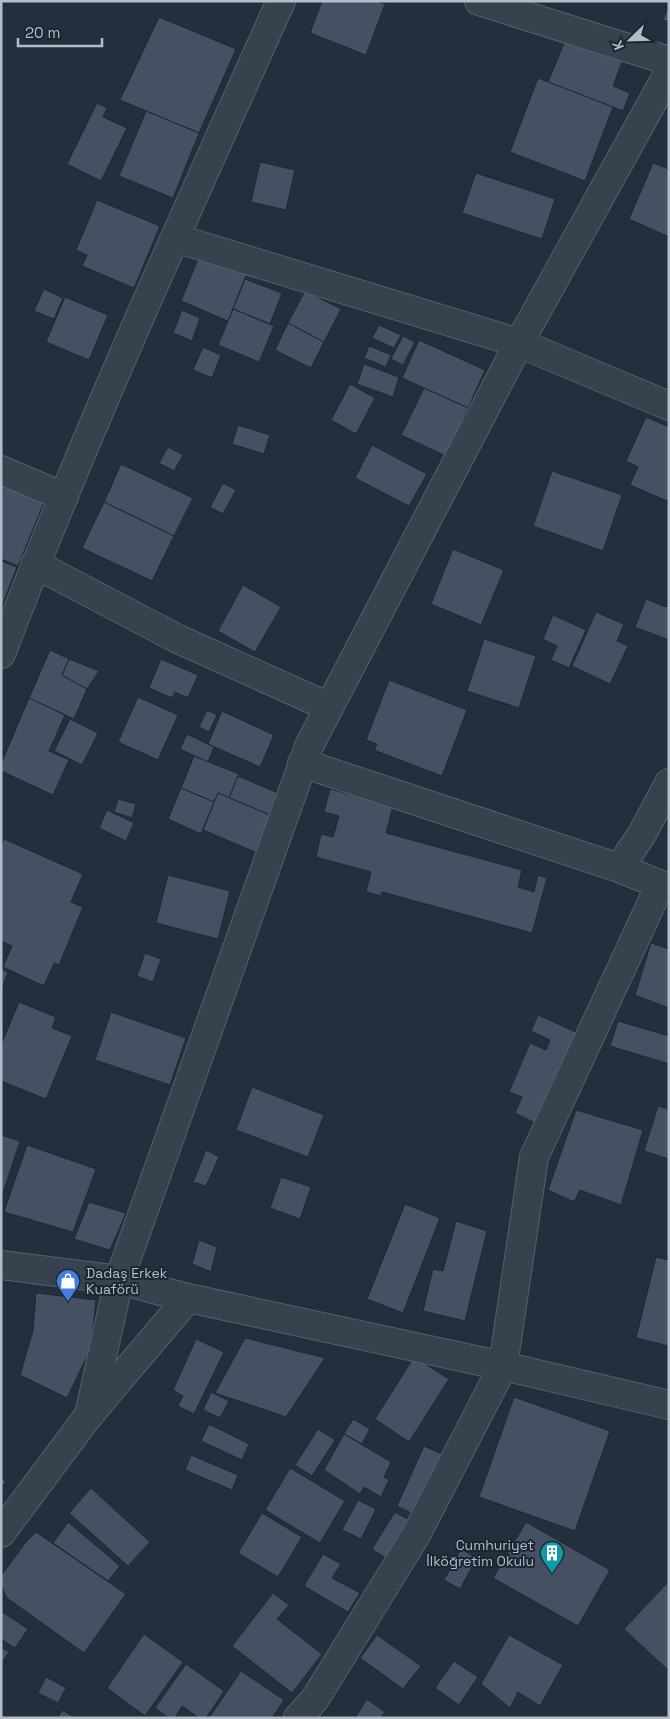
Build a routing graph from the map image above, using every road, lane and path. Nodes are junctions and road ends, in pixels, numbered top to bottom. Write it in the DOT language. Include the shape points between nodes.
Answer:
graph roads {
  1 [pos="281,1"];
  2 [pos="479,1"];
  3 [pos="669,62"];
  4 [pos="669,72"];
  5 [pos="175,238"];
  6 [pos="519,343"];
  7 [pos="669,406"];
  8 [pos="1,470"];
  9 [pos="64,497"];
  10 [pos="36,564"];
  11 [pos="1,654"];
  12 [pos="329,707"];
  13 [pos="302,763"];
  14 [pos="669,783"];
  15 [pos="619,868"];
  16 [pos="664,886"];
  17 [pos="1,1265"];
  18 [pos="119,1280"];
  19 [pos="188,1298"];
  20 [pos="503,1366"];
  21 [pos="669,1404"];
  22 [pos="90,1415"];
  23 [pos="1,1533"];
  24 [pos="298,1718"];
  1 -- 5 [label="street"];
  2 -- 3 [label="street"];
  4 -- 6 [label="street"];
  5 -- 6 [label="street"];
  5 -- 9 [label="street"];
  6 -- 7 [label="street"];
  6 -- 12 [label="street"];
  8 -- 9 [label="street"];
  9 -- 10 [label="street"];
  10 -- 11 [label="street"];
  10 -- 12 [label="street" via="178,639"];
  12 -- 13 [label="street"];
  13 -- 15 [label="street"];
  13 -- 18 [label="street"];
  14 -- 15 [label="street" via="642,834"];
  15 -- 16 [label="street"];
  16 -- 20 [label="street" via="534,1157"];
  17 -- 18 [label="street"];
  18 -- 19 [label="street"];
  18 -- 22 [label="street"];
  19 -- 20 [label="street"];
  19 -- 22 [label="street"];
  20 -- 21 [label="street"];
  20 -- 24 [label="street" via="416,1535 315,1699"];
  22 -- 23 [label="street"];
}
